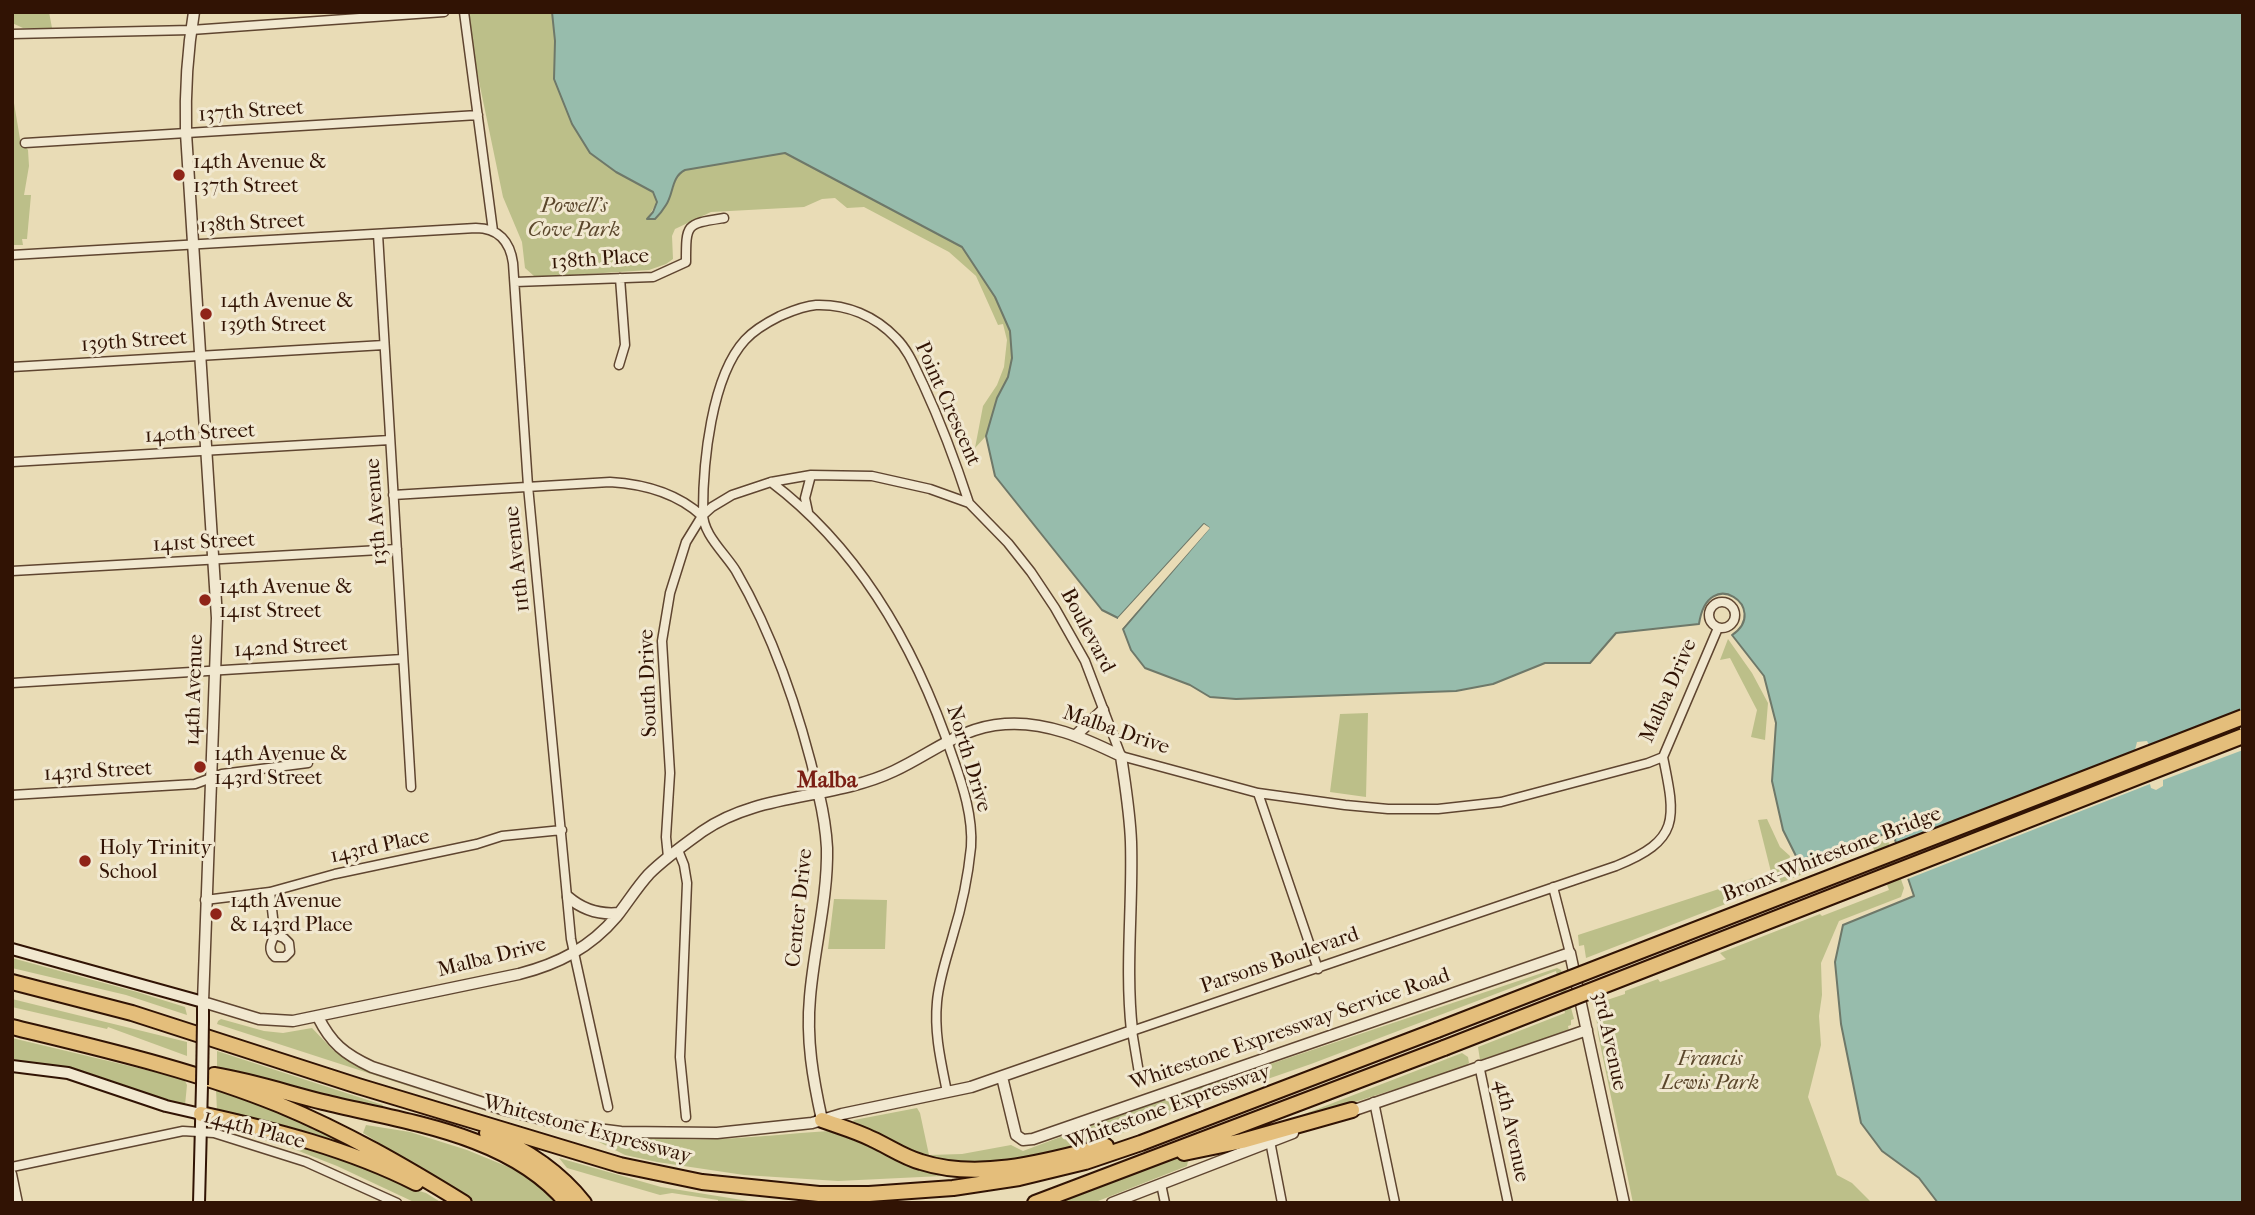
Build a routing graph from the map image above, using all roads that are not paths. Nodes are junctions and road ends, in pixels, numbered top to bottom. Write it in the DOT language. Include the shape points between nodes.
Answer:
graph roads {
  1 [pos="194,12"];
  2 [pos="444,12"];
  3 [pos="464,12"];
  4 [pos="191,30"];
  5 [pos="12,34"];
  6 [pos="478,115"];
  7 [pos="187,133"];
  8 [pos="26,143"];
  9 [pos="724,218"];
  10 [pos="493,230"];
  11 [pos="377,234"];
  12 [pos="194,244"];
  13 [pos="12,255"];
  14 [pos="620,278"];
  15 [pos="515,282"];
  16 [pos="384,345"];
  17 [pos="201,356"];
  18 [pos="619,365"];
  19 [pos="12,368"];
  20 [pos="390,440"];
  21 [pos="206,451"];
  22 [pos="12,463"];
  23 [pos="811,475"];
  24 [pos="771,482"];
  25 [pos="528,486"];
  26 [pos="393,495"];
  27 [pos="969,503"];
  28 [pos="808,512"];
  29 [pos="702,516"];
  30 [pos="397,549"];
  31 [pos="213,560"];
  32 [pos="12,571"];
  33 [pos="1718,628"];
  34 [pos="403,659"];
  35 [pos="215,670"];
  36 [pos="12,683"];
  37 [pos="1103,710"];
  38 [pos="2243,718"];
  39 [pos="1076,735"];
  40 [pos="2243,736"];
  41 [pos="947,741"];
  42 [pos="1121,756"];
  43 [pos="1663,758"];
  44 [pos="308,763"];
  45 [pos="211,778"];
  46 [pos="411,787"];
  47 [pos="1258,793"];
  48 [pos="12,795"];
  49 [pos="819,795"];
  50 [pos="562,830"];
  51 [pos="678,850"];
  52 [pos="668,857"];
  53 [pos="1553,887"];
  54 [pos="270,892"];
  55 [pos="568,897"];
  56 [pos="205,900"];
  57 [pos="619,913"];
  58 [pos="275,935"];
  59 [pos="12,949"];
  60 [pos="1570,953"];
  61 [pos="574,954"];
  62 [pos="1318,969"];
  63 [pos="12,982"];
  64 [pos="203,1002"];
  65 [pos="318,1017"];
  66 [pos="12,1027"];
  67 [pos="1437,1030"];
  68 [pos="1587,1030"];
  69 [pos="1132,1031"];
  70 [pos="1444,1048"];
  71 [pos="1479,1065"];
  72 [pos="12,1066"];
  73 [pos="171,1069"];
  74 [pos="1002,1077"];
  75 [pos="1140,1079"];
  76 [pos="358,1086"];
  77 [pos="947,1092"];
  78 [pos="1374,1102"];
  79 [pos="608,1107"];
  80 [pos="1352,1110"];
  81 [pos="201,1114"];
  82 [pos="686,1117"];
  83 [pos="822,1120"];
  84 [pos="1189,1125"];
  85 [pos="201,1130"];
  86 [pos="1269,1142"];
  87 [pos="1145,1161"];
  88 [pos="12,1167"];
  89 [pos="12,1174"];
  90 [pos="987,1183"];
  91 [pos="1161,1184"];
  92 [pos="18,1203"];
  93 [pos="199,1203"];
  94 [pos="397,1203"];
  95 [pos="454,1203"];
  96 [pos="464,1203"];
  97 [pos="567,1203"];
  98 [pos="584,1203"];
  99 [pos="870,1203"];
  100 [pos="1035,1203"];
  101 [pos="1112,1203"];
  102 [pos="1165,1203"];
  103 [pos="1282,1203"];
  104 [pos="1395,1203"];
  105 [pos="1508,1203"];
  106 [pos="1624,1203"];
  1 -- 4 [label="street, 14th Avenue"];
  2 -- 4 [label="street"];
  3 -- 6 [label="street, 11th Avenue"];
  4 -- 5 [label="street"];
  4 -- 7 [label="street, 14th Avenue" via="185,87"];
  6 -- 7 [label="street, 137th Street"];
  6 -- 10 [label="street, 11th Avenue"];
  7 -- 8 [label="street, 137th Street"];
  7 -- 12 [label="street, 14th Avenue"];
  9 -- 14 [label="street, 138th Place" via="691,226 686,235 686,262 653,277"];
  10 -- 11 [label="street, 138th Street"];
  10 -- 15 [label="street, 11th Avenue" via="508,246"];
  11 -- 12 [label="street, 138th Street"];
  11 -- 16 [label="street, 13th Avenue"];
  12 -- 13 [label="street, 138th Street"];
  12 -- 17 [label="street, 14th Avenue"];
  14 -- 15 [label="street, 138th Place"];
  14 -- 18 [label="street" via="625,345"];
  15 -- 25 [label="street, 11th Avenue"];
  16 -- 17 [label="street, 139th Street"];
  16 -- 20 [label="street, 13th Avenue"];
  17 -- 19 [label="street, 139th Street"];
  17 -- 21 [label="street, 14th Avenue"];
  20 -- 21 [label="street, 140th Street"];
  20 -- 26 [label="street, 13th Avenue"];
  21 -- 22 [label="street, 140th Street"];
  21 -- 31 [label="street, 14th Avenue"];
  23 -- 24 [label="street, Boulevard"];
  23 -- 27 [label="street, Boulevard" via="901,481"];
  23 -- 28 [label="street" via="805,498"];
  24 -- 28 [label="street, North Drive"];
  24 -- 29 [label="street, Boulevard" via="732,495"];
  25 -- 26 [label="street"];
  25 -- 29 [label="street" via="625,483 667,494"];
  25 -- 50 [label="street, 11th Avenue"];
  26 -- 30 [label="street, 13th Avenue"];
  27 -- 29 [label="street, Point Crescent" via="931,402 899,341 865,315 824,305 807,306 764,325 747,338 731,361 707,440"];
  27 -- 37 [label="street, Boulevard" via="1008,543 1055,608 1085,661"];
  28 -- 41 [label="street, North Drive" via="878,600 918,671"];
  29 -- 49 [label="street, Center Drive" via="776,652"];
  29 -- 52 [label="street, South Drive" via="681,555 663,626 670,773"];
  30 -- 31 [label="street, 141st Street"];
  30 -- 34 [label="street, 13th Avenue"];
  31 -- 32 [label="street, 141st Street"];
  31 -- 35 [label="street, 14th Avenue"];
  33 -- 43 [label="street, Malba Drive"];
  34 -- 35 [label="street, 142nd Street"];
  34 -- 46 [label="street, 13th Avenue"];
  35 -- 36 [label="street, 142nd Street"];
  35 -- 45 [label="street, 14th Avenue"];
  37 -- 39 [label="street"];
  37 -- 42 [label="street, Boulevard"];
  38 -- 67 [label="highway, Bronx-Whitestone Bridge, bridge"];
  39 -- 41 [label="street, Malba Drive" via="1005,724 972,730"];
  39 -- 42 [label="street, Malba Drive"];
  40 -- 70 [label="highway, Bronx-Whitestone Bridge, bridge"];
  41 -- 49 [label="street, Malba Drive" via="894,771"];
  41 -- 77 [label="street, North Drive" via="963,789 971,843 967,880 937,1002 938,1045"];
  42 -- 47 [label="street, Malba Drive"];
  42 -- 69 [label="street, Boulevard" via="1131,841 1128,978"];
  43 -- 47 [label="street, Malba Drive" via="1514,799 1464,807 1388,809"];
  43 -- 53 [label="street, Parsons Boulevard" via="1671,812 1662,839 1643,855"];
  44 -- 45 [label="street, 143rd Street"];
  45 -- 48 [label="street, 143rd Street" via="195,784"];
  45 -- 56 [label="street, 14th Avenue"];
  47 -- 62 [label="street"];
  49 -- 51 [label="street, Malba Drive" via="736,813"];
  49 -- 83 [label="street, Center Drive" via="827,865 809,1029 811,1069"];
  50 -- 54 [label="street, 143rd Place" via="502,836"];
  50 -- 55 [label="street, 11th Avenue"];
  51 -- 52 [label="street, Malba Drive"];
  51 -- 82 [label="street" via="687,883 680,1057"];
  52 -- 57 [label="street, Malba Drive"];
  53 -- 60 [label="street, 3rd Avenue"];
  53 -- 62 [label="street, Parsons Boulevard"];
  54 -- 56 [label="street, 143rd Place"];
  54 -- 58 [label="street"];
  55 -- 57 [label="street" via="589,910"];
  55 -- 61 [label="street, 11th Avenue"];
  56 -- 64 [label="street, 14th Avenue"];
  57 -- 61 [label="street, Malba Drive"];
  59 -- 64 [label="main road"];
  60 -- 68 [label="street, 3rd Avenue"];
  60 -- 74 [label="street, Whitestone Expressway Service Road" via="1036,1138 1021,1139 1015,1132"];
  61 -- 65 [label="street, Malba Drive" via="519,974"];
  61 -- 79 [label="street, 11th Avenue"];
  62 -- 69 [label="street, Parsons Boulevard"];
  63 -- 76 [label="highway, Whitestone Expressway" via="132,1013"];
  64 -- 65 [label="street" via="266,1021"];
  64 -- 81 [label="main road, 14th Avenue, bridge"];
  65 -- 83 [label="street" via="334,1044 365,1064 566,1125 621,1132 700,1133"];
  66 -- 73 [label="highway"];
  67 -- 84 [label="highway, Whitestone Expressway"];
  68 -- 71 [label="street"];
  68 -- 106 [label="street, 3rd Avenue"];
  69 -- 74 [label="street, Parsons Boulevard"];
  69 -- 75 [label="street, Boulevard"];
  70 -- 87 [label="highway, Whitestone Expressway"];
  71 -- 78 [label="street"];
  71 -- 105 [label="street, 4th Avenue"];
  72 -- 81 [label="main road" via="68,1073"];
  73 -- 96 [label="highway" via="261,1098 327,1126 370,1146"];
  73 -- 97 [label="highway" via="232,1078 460,1137 522,1164"];
  74 -- 77 [label="street, Parsons Boulevard"];
  76 -- 90 [label="highway, Whitestone Expressway" via="612,1163 702,1182 835,1194 919,1192"];
  76 -- 98 [label="highway" via="526,1152 557,1174"];
  77 -- 83 [label="street, Parsons Boulevard"];
  78 -- 80 [label="street"];
  78 -- 104 [label="street"];
  80 -- 86 [label="street"];
  80 -- 87 [label="highway" via="1242,1141"];
  81 -- 85 [label="main road, 14th Avenue"];
  81 -- 95 [label="highway" via="365,1160"];
  83 -- 84 [label="highway" via="913,1159 959,1169 1049,1160"];
  84 -- 90 [label="highway, Whitestone Expressway" via="1085,1162"];
  85 -- 88 [label="street, 144th Place"];
  85 -- 93 [label="main road, 14th Avenue"];
  85 -- 94 [label="street, 144th Place" via="306,1162"];
  86 -- 91 [label="street"];
  86 -- 103 [label="street"];
  87 -- 100 [label="highway, Whitestone Expressway"];
  89 -- 92 [label="street"];
  90 -- 99 [label="highway"];
  91 -- 101 [label="street"];
  91 -- 102 [label="street"];
}
